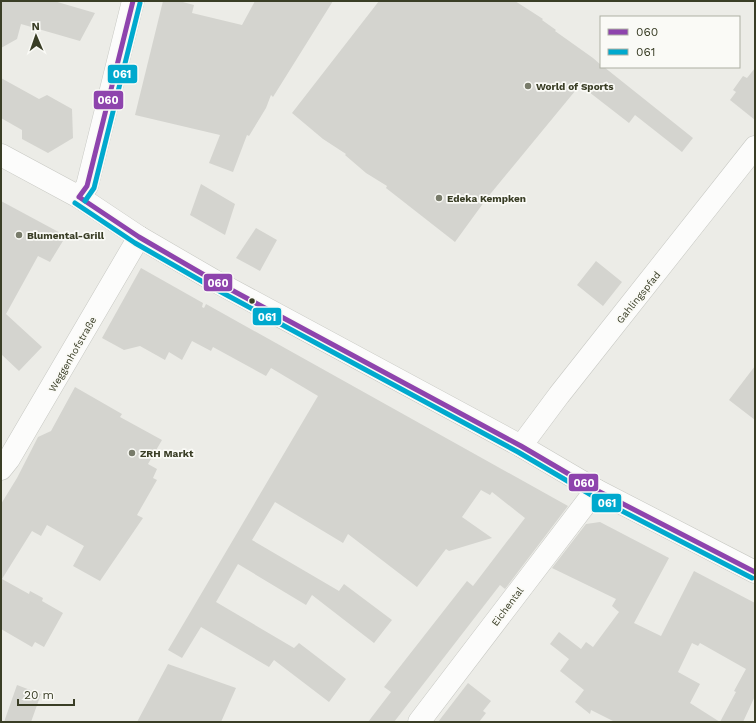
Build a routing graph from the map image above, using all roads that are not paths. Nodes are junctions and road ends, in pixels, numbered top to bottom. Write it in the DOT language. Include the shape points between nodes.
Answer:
graph roads {
  1 [pos="132,1"];
  2 [pos="755,146"];
  3 [pos="1,155"];
  4 [pos="79,197"];
  5 [pos="139,237"];
  6 [pos="520,446"];
  7 [pos="1,469"];
  8 [pos="596,490"];
  9 [pos="755,572"];
  10 [pos="419,722"];
  1 -- 4 [label="street" via="87,186"];
  2 -- 6 [label="street, Gahlingspfad"];
  3 -- 4 [label="street"];
  4 -- 5 [label="street"];
  5 -- 6 [label="street" via="213,280"];
  5 -- 7 [label="street, Weggenhofstraße" via="68,361"];
  6 -- 8 [label="street"];
  8 -- 9 [label="street"];
  8 -- 10 [label="street, Eichental"];
}
